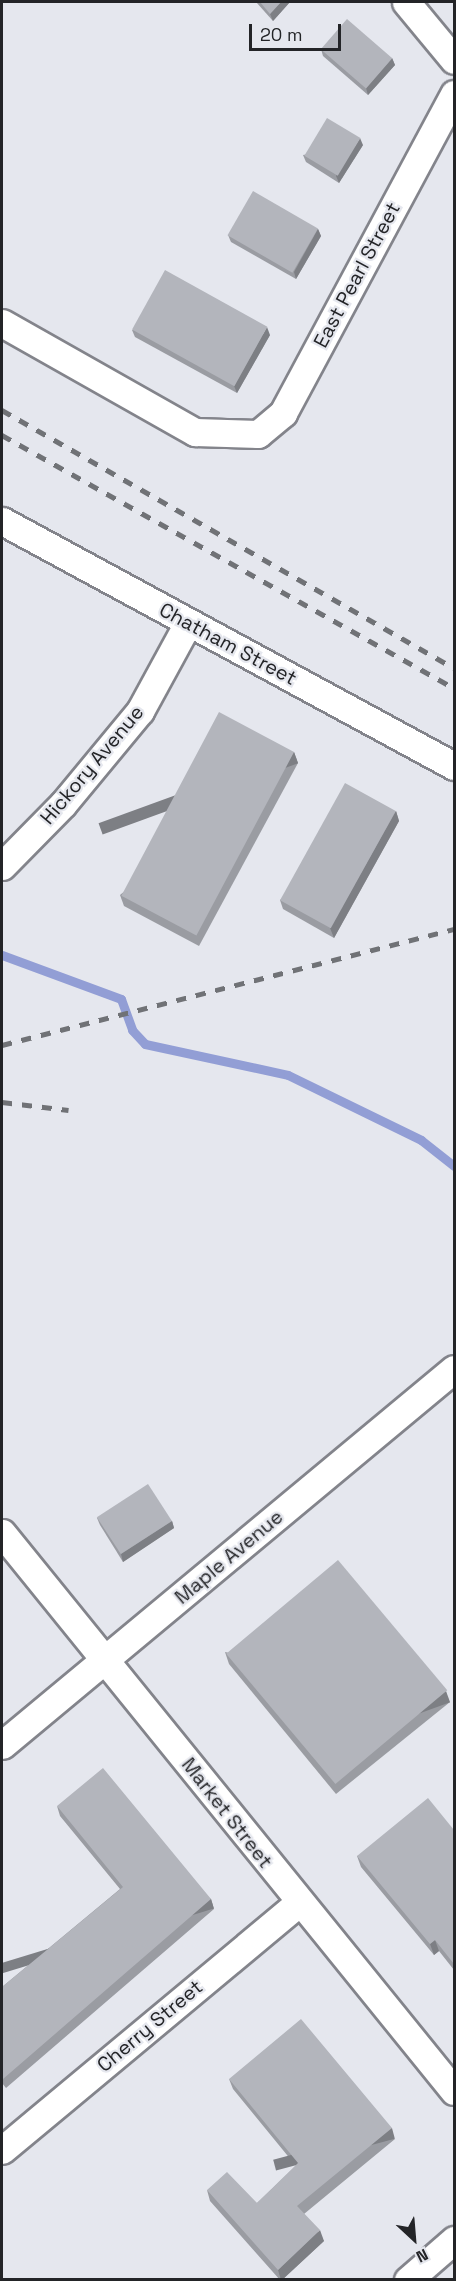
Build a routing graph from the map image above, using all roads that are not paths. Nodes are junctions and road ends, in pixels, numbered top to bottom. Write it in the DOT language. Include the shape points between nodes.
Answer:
graph roads {
  1 [pos="406,2"];
  2 [pos="454,60"];
  3 [pos="454,94"];
  4 [pos="2,323"];
  5 [pos="2,521"];
  6 [pos="188,623"];
  7 [pos="454,766"];
  8 [pos="2,866"];
  9 [pos="454,1369"];
  10 [pos="2,1533"];
  11 [pos="106,1660"];
  12 [pos="2,1745"];
  13 [pos="298,1903"];
  14 [pos="454,2091"];
  15 [pos="2,2150"];
  16 [pos="454,2240"];
  17 [pos="408,2280"];
  1 -- 2 [label="street"];
  3 -- 4 [label="street, East Pearl Street" via="283,413 258,434 195,432"];
  5 -- 6 [label="street, Chatham Street"];
  6 -- 7 [label="street, Chatham Street"];
  6 -- 8 [label="street, Hickory Avenue" via="141,711 63,804"];
  9 -- 11 [label="street, Maple Avenue"];
  10 -- 11 [label="street, Market Street"];
  11 -- 12 [label="street, Maple Avenue"];
  11 -- 13 [label="street, Market Street"];
  13 -- 14 [label="street, Market Street"];
  13 -- 15 [label="street, Cherry Street"];
  16 -- 17 [label="street"];
}
